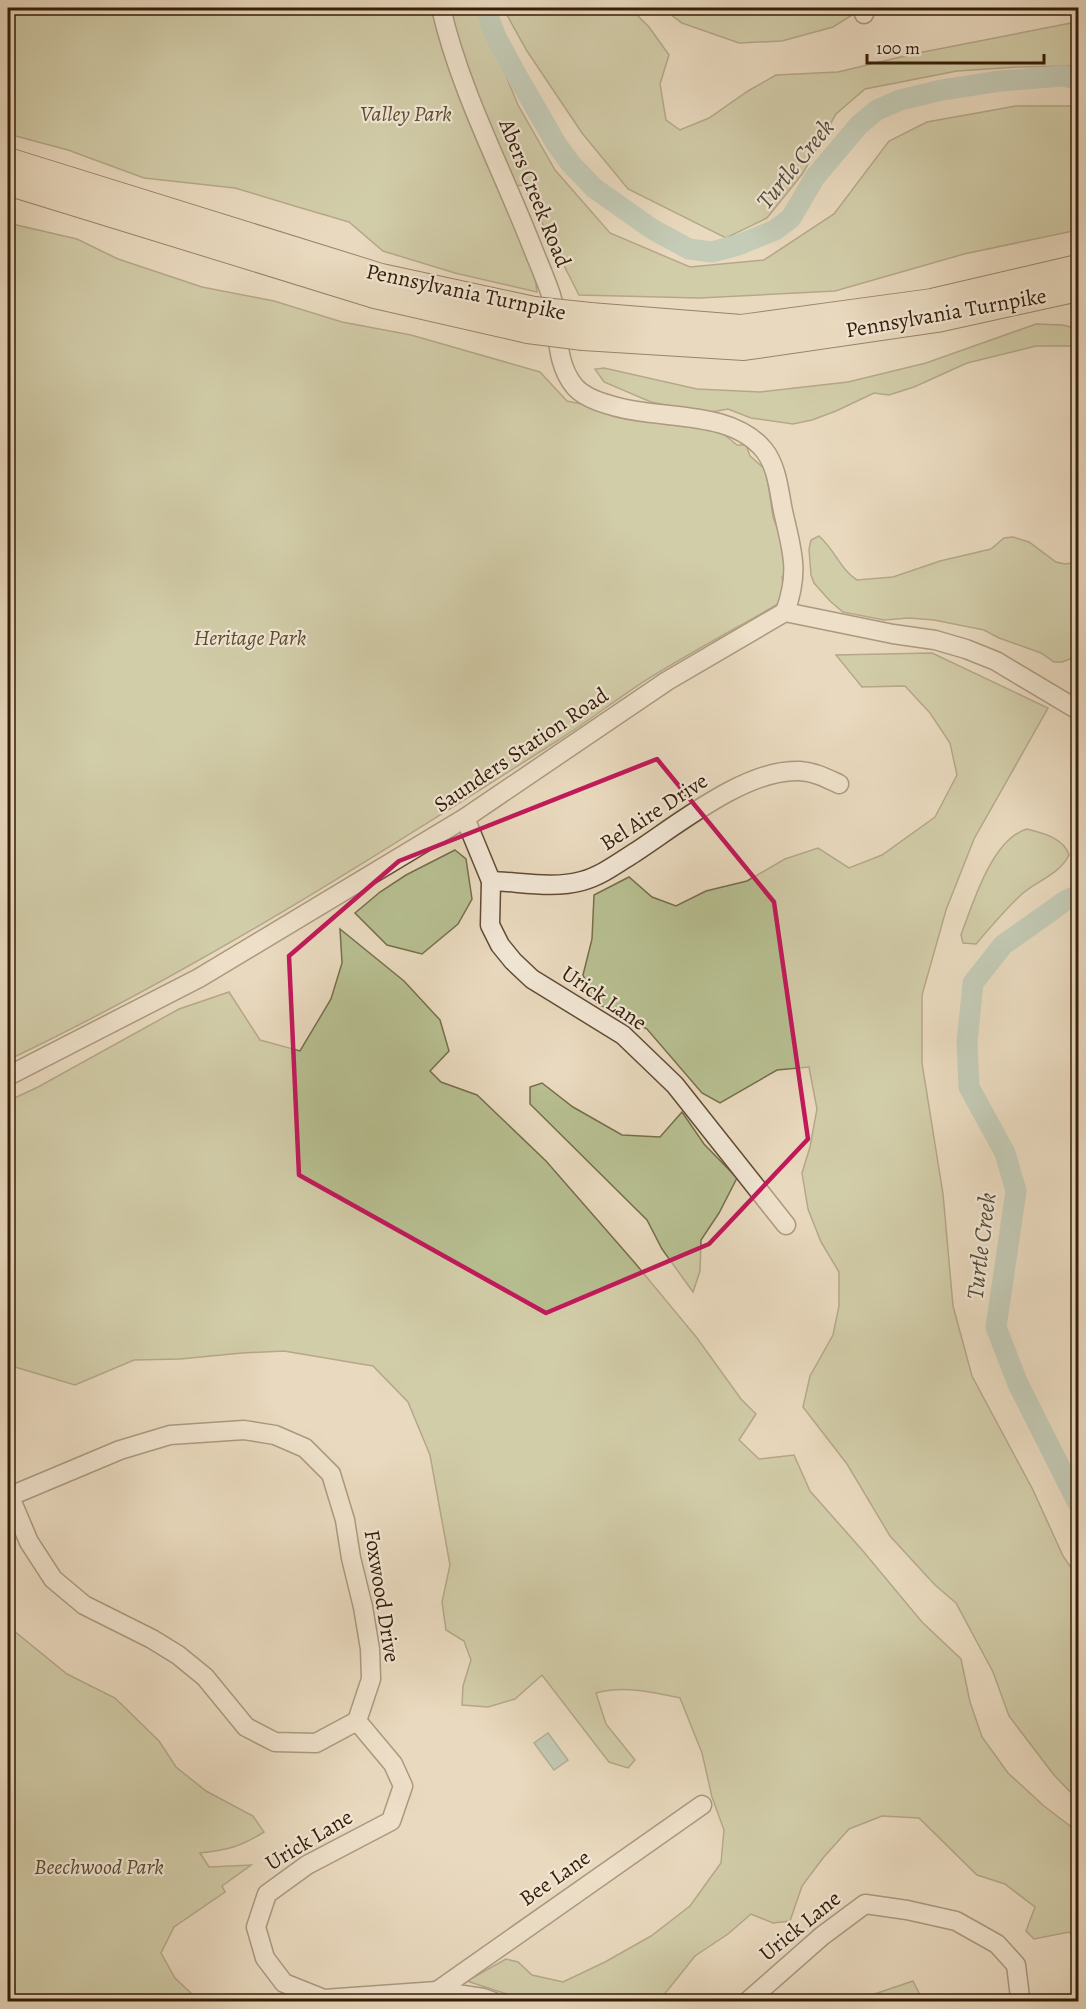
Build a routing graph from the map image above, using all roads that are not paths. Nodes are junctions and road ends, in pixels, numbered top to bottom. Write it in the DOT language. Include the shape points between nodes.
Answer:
graph roads {
  1 [pos="441,8"];
  2 [pos="8,161"];
  3 [pos="8,182"];
  4 [pos="1078,268"];
  5 [pos="1078,288"];
  6 [pos="531,320"];
  7 [pos="587,327"];
  8 [pos="785,612"];
  9 [pos="1078,710"];
  10 [pos="839,784"];
  11 [pos="465,819"];
  12 [pos="491,880"];
  13 [pos="8,1076"];
  14 [pos="786,1225"];
  15 [pos="9,1497"];
  16 [pos="357,1721"];
  17 [pos="702,1805"];
  18 [pos="437,1991"];
  19 [pos="494,2001"];
  20 [pos="747,2001"];
  21 [pos="1018,2001"];
  1 -- 8 [label="street, Abers Creek Road" via="448,40 473,106 552,297 564,369 575,388 597,401 623,410 719,423 749,437 765,451 775,474 795,563"];
  2 -- 6 [label="highway, Pennsylvania Turnpike"];
  3 -- 6 [label="highway, Pennsylvania Turnpike" via="375,295"];
  4 -- 7 [label="highway, Pennsylvania Turnpike" via="932,302 741,328"];
  5 -- 7 [label="highway, Pennsylvania Turnpike" via="938,319 744,346"];
  6 -- 7 [label="highway, Pennsylvania Turnpike, bridge"];
  8 -- 9 [label="street" via="966,649 996,661"];
  8 -- 11 [label="street, Saunders Station Road" via="667,681"];
  10 -- 12 [label="street, Bel Aire Drive" via="817,773 777,773 742,785 607,870 582,881 557,884"];
  11 -- 12 [label="street, Urick Lane"];
  11 -- 13 [label="street, Saunders Station Road" via="199,978"];
  12 -- 14 [label="street, Urick Lane" via="490,925 513,962 532,979 623,1035 675,1085"];
  15 -- 16 [label="street, Foxwood Drive" via="29,1542 53,1579 84,1605 178,1655 205,1677 246,1727 275,1742 316,1743"];
  15 -- 16 [label="street, Foxwood Drive" via="120,1450 170,1435 244,1430 275,1435 305,1448 331,1474 363,1607 371,1679"];
  16 -- 18 [label="street, Urick Lane" via="393,1764 403,1786 391,1821 307,1865 267,1894 256,1927 264,1958 284,1983 324,1999"];
  17 -- 18 [label="street, Bee Lane"];
  18 -- 19 [label="street, Urick Lane"];
  20 -- 21 [label="street, Urick Lane" via="865,1904 956,1921 997,1944 1016,1965"];
}
